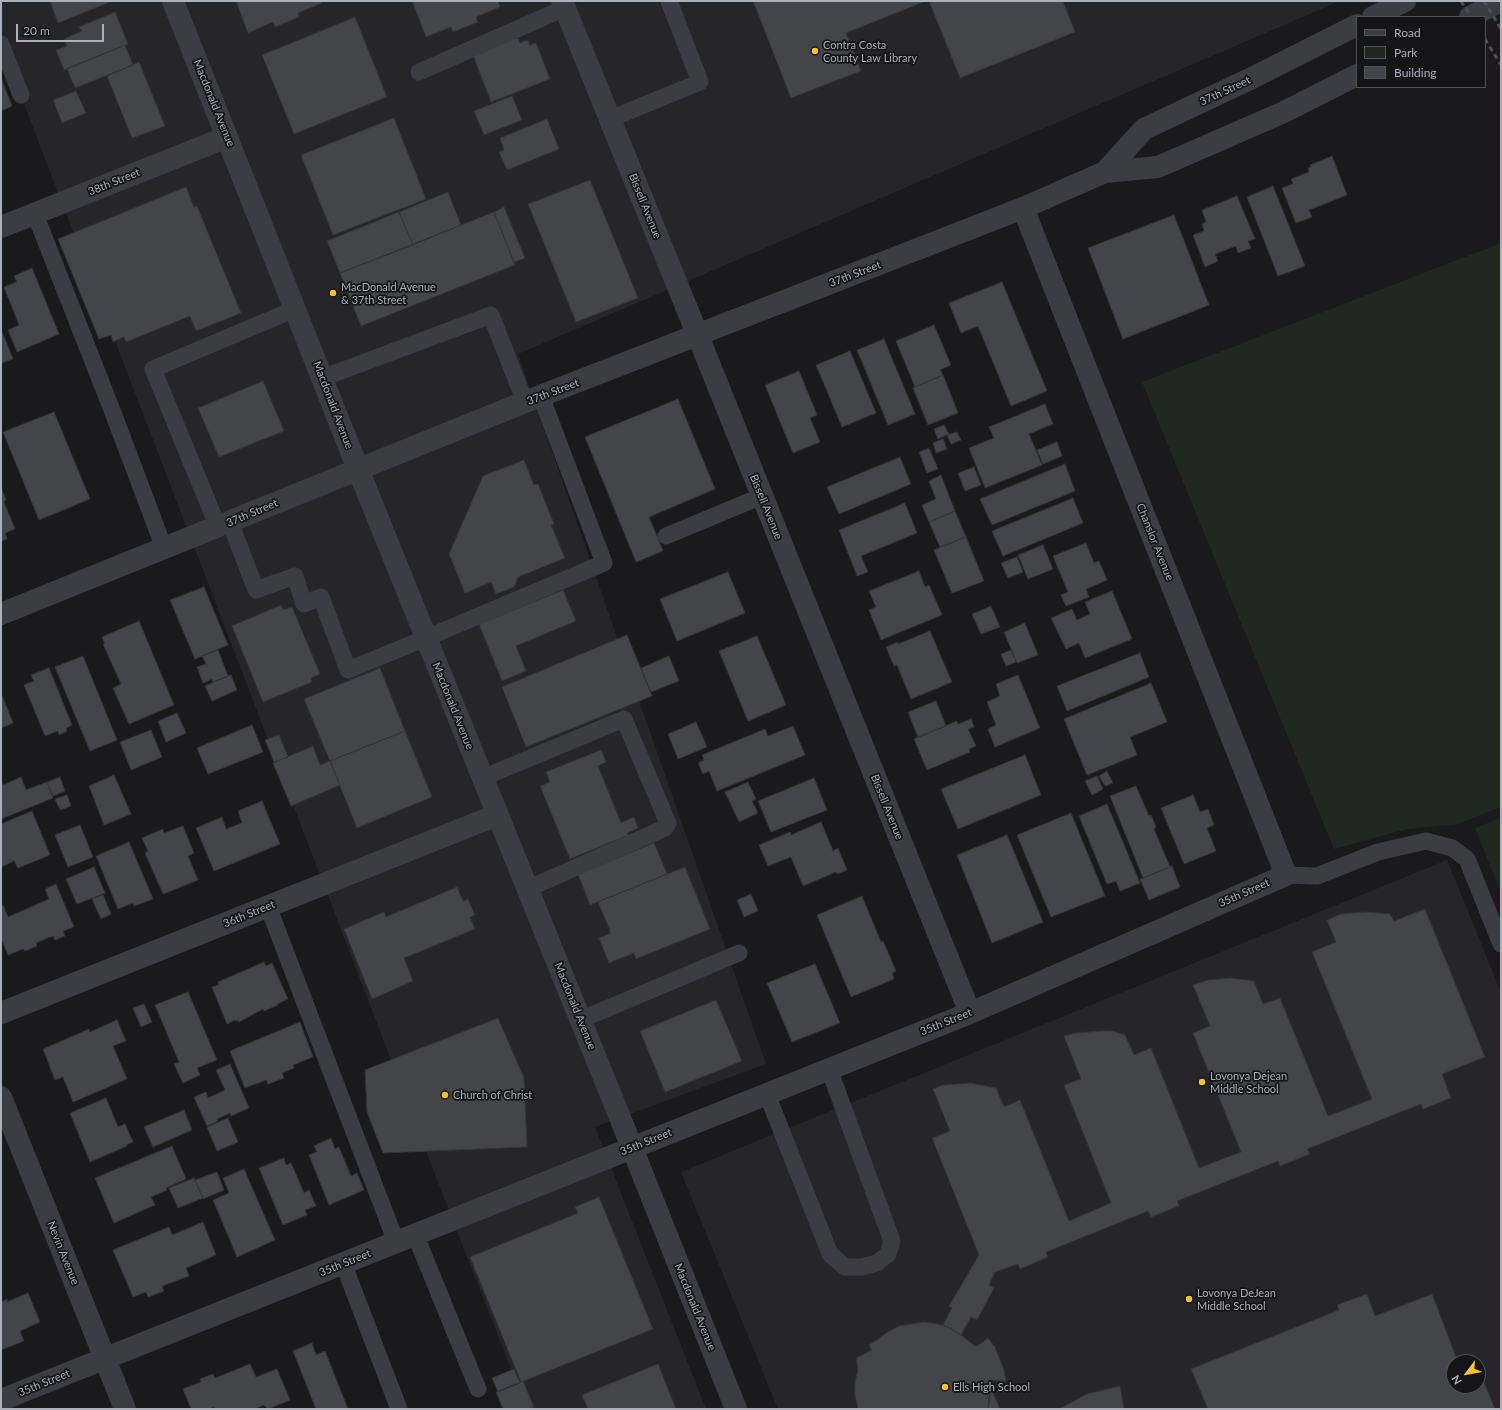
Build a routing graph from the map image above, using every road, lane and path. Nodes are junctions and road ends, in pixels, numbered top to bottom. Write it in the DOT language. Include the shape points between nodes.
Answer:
graph roads {
  1 [pos="173,1"];
  2 [pos="669,1"];
  3 [pos="1405,1"];
  4 [pos="1500,1"];
  5 [pos="563,5"];
  6 [pos="1375,16"];
  7 [pos="1472,16"];
  8 [pos="1356,26"];
  9 [pos="1,44"];
  10 [pos="419,72"];
  11 [pos="1356,76"];
  12 [pos="21,95"];
  13 [pos="610,119"];
  14 [pos="227,137"];
  15 [pos="1105,172"];
  16 [pos="1023,208"];
  17 [pos="35,214"];
  18 [pos="1,227"];
  19 [pos="295,309"];
  20 [pos="698,336"];
  21 [pos="322,378"];
  22 [pos="533,399"];
  23 [pos="358,469"];
  24 [pos="762,496"];
  25 [pos="224,524"];
  26 [pos="666,536"];
  27 [pos="164,548"];
  28 [pos="1,614"];
  29 [pos="426,638"];
  30 [pos="482,778"];
  31 [pos="498,815"];
  32 [pos="1286,875"];
  33 [pos="527,889"];
  34 [pos="268,906"];
  35 [pos="1501,944"];
  36 [pos="739,953"];
  37 [pos="1,1013"];
  38 [pos="970,1013"];
  39 [pos="580,1020"];
  40 [pos="829,1069"];
  41 [pos="767,1094"];
  42 [pos="1,1097"];
  43 [pos="632,1148"];
  44 [pos="406,1238"];
  45 [pos="343,1263"];
  46 [pos="104,1359"];
  47 [pos="478,1389"];
  48 [pos="1,1400"];
  49 [pos="125,1409"];
  50 [pos="399,1409"];
  51 [pos="736,1409"];
  1 -- 14 [label="street, Macdonald Avenue"];
  2 -- 13 [label="lane" via="700,82"];
  3 -- 6 [label="street"];
  4 -- 7 [label="street"];
  5 -- 10 [label="lane"];
  5 -- 13 [label="street, Bissell Avenue"];
  8 -- 15 [label="street, 37th Street" via="1144,129"];
  9 -- 12 [label="lane"];
  11 -- 15 [label="street, 37th Street" via="1284,112 1158,167"];
  13 -- 20 [label="street, Bissell Avenue"];
  14 -- 17 [label="street, 38th Street"];
  14 -- 19 [label="street, Macdonald Avenue"];
  15 -- 16 [label="street, 37th Street"];
  16 -- 20 [label="street, 37th Street"];
  16 -- 32 [label="street, Chanslor Avenue"];
  17 -- 18 [label="street, 38th Street"];
  17 -- 27 [label="lane"];
  19 -- 21 [label="street, Macdonald Avenue"];
  19 -- 25 [label="lane" via="153,369"];
  20 -- 22 [label="street, 37th Street"];
  20 -- 24 [label="street, Bissell Avenue"];
  21 -- 22 [label="lane" via="491,315"];
  21 -- 23 [label="street, Macdonald Avenue"];
  22 -- 23 [label="street, 37th Street"];
  22 -- 29 [label="lane" via="604,563"];
  23 -- 25 [label="street, 37th Street"];
  23 -- 29 [label="street, Macdonald Avenue"];
  24 -- 26 [label="lane"];
  24 -- 38 [label="street, Bissell Avenue"];
  25 -- 27 [label="street, 37th Street"];
  25 -- 29 [label="lane" via="256,590 295,576 304,604 321,597 348,670"];
  27 -- 28 [label="street, 37th Street"];
  29 -- 30 [label="street, Macdonald Avenue"];
  30 -- 31 [label="street, Macdonald Avenue"];
  30 -- 33 [label="lane" via="624,719 668,823 665,828"];
  31 -- 33 [label="street, Macdonald Avenue"];
  31 -- 34 [label="street, 36th Street"];
  32 -- 35 [label="lane" via="1317,876 1378,852 1426,841 1452,848 1467,859"];
  32 -- 38 [label="street, 35th Street"];
  33 -- 39 [label="street, Macdonald Avenue"];
  34 -- 37 [label="street, 36th Street"];
  34 -- 44 [label="lane"];
  36 -- 39 [label="lane"];
  38 -- 40 [label="street, 35th Street"];
  39 -- 43 [label="street, Macdonald Avenue"];
  40 -- 41 [label="street, 35th Street"];
  40 -- 41 [label="lane" via="892,1241 888,1254 877,1262 862,1267 845,1267 830,1254"];
  41 -- 43 [label="street, 35th Street"];
  42 -- 46 [label="street, Nevin Avenue"];
  43 -- 44 [label="street, 35th Street"];
  43 -- 51 [label="street, Macdonald Avenue"];
  44 -- 45 [label="street, 35th Street"];
  44 -- 47 [label="lane"];
  45 -- 46 [label="street, 35th Street"];
  45 -- 50 [label="lane"];
  46 -- 48 [label="street, 35th Street"];
  46 -- 49 [label="street, Nevin Avenue"];
}
